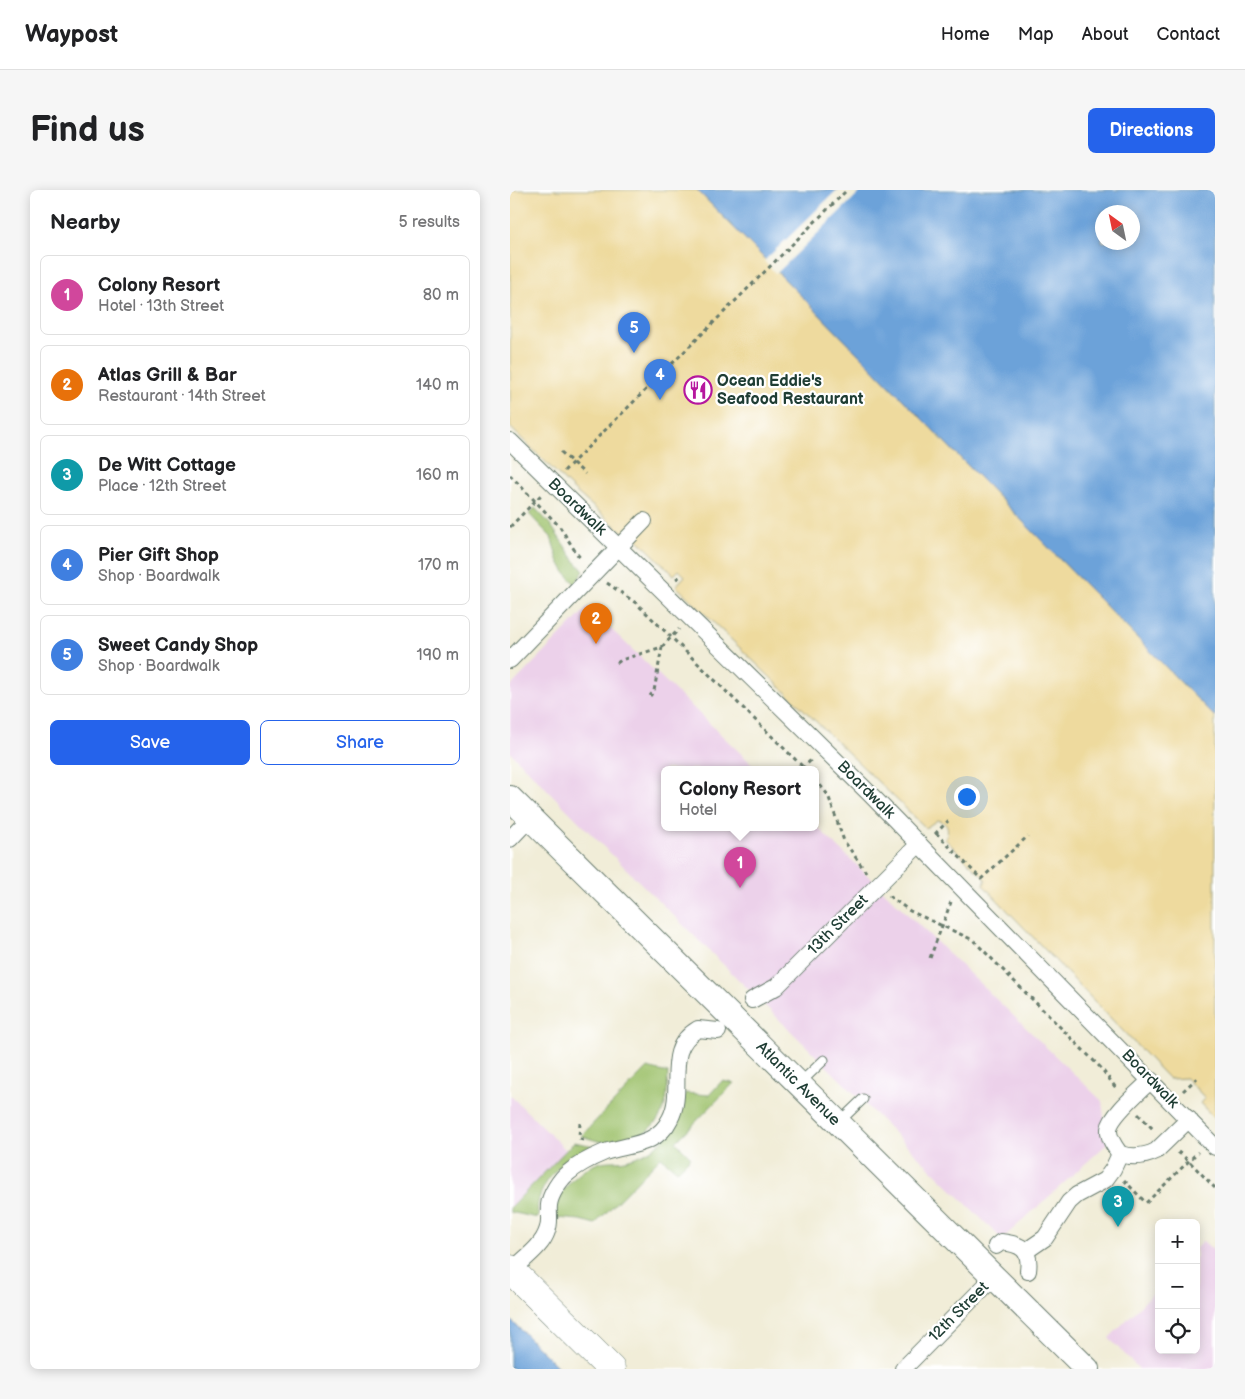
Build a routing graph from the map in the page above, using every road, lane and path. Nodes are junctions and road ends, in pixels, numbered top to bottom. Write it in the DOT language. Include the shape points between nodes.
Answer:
graph roads {
  1 [pos="847,190"];
  2 [pos="510,441"];
  3 [pos="561,452"];
  4 [pos="572,463"];
  5 [pos="585,474"];
  6 [pos="510,475"];
  7 [pos="552,483"];
  8 [pos="536,500"];
  9 [pos="644,522"];
  10 [pos="510,527"];
  11 [pos="619,548"];
  12 [pos="595,574"];
  13 [pos="690,617"];
  14 [pos="672,637"];
  15 [pos="662,647"];
  16 [pos="510,660"];
  17 [pos="617,663"];
  18 [pos="650,696"];
  19 [pos="802,766"];
  20 [pos="819,785"];
  21 [pos="510,798"];
  22 [pos="530,818"];
  23 [pos="948,821"];
  24 [pos="1028,836"];
  25 [pos="510,839"];
  26 [pos="919,844"];
  27 [pos="878,886"];
  28 [pos="964,890"];
  29 [pos="942,925"];
  30 [pos="930,958"];
  31 [pos="752,1000"];
  32 [pos="718,1031"];
  33 [pos="824,1060"];
  34 [pos="1197,1078"];
  35 [pos="1151,1080"];
  36 [pos="799,1084"];
  37 [pos="1185,1090"];
  38 [pos="863,1099"];
  39 [pos="1128,1103"];
  40 [pos="1189,1119"];
  41 [pos="838,1123"];
  42 [pos="1165,1142"];
  43 [pos="1212,1144"];
  44 [pos="1189,1161"];
  45 [pos="1117,1162"];
  46 [pos="1215,1188"];
  47 [pos="996,1246"];
  48 [pos="1026,1251"];
  49 [pos="511,1270"];
  50 [pos="1028,1271"];
  51 [pos="994,1277"];
  52 [pos="611,1369"];
  53 [pos="903,1369"];
  54 [pos="1087,1369"];
  1 -- 4 [label="path"];
  2 -- 7 [label="street, Boardwalk"];
  3 -- 4 [label="path"];
  4 -- 5 [label="path"];
  4 -- 7 [label="path"];
  6 -- 8 [label="path"];
  7 -- 8 [label="path"];
  7 -- 11 [label="street, Boardwalk"];
  8 -- 10 [label="path"];
  8 -- 12 [label="path"];
  9 -- 11 [label="street"];
  11 -- 12 [label="street"];
  11 -- 13 [label="street, Boardwalk"];
  12 -- 14 [label="path" via="636,604"];
  12 -- 16 [label="street"];
  13 -- 14 [label="path"];
  13 -- 26 [label="street, Boardwalk"];
  14 -- 15 [label="path"];
  14 -- 19 [label="path"];
  15 -- 17 [label="path"];
  15 -- 18 [label="path" via="654,691"];
  20 -- 27 [label="path" via="828,795 844,841"];
  21 -- 22 [label="main road, Atlantic Avenue"];
  22 -- 25 [label="street"];
  22 -- 36 [label="main road, Atlantic Avenue"];
  23 -- 24 [label="path" via="936,833 982,879"];
  26 -- 27 [label="street, 13th Street"];
  26 -- 28 [label="street, Boardwalk"];
  27 -- 29 [label="path" via="910,911"];
  27 -- 31 [label="street, 13th Street" via="776,988"];
  28 -- 29 [label="path" via="948,906"];
  28 -- 35 [label="street, Boardwalk"];
  29 -- 30 [label="path"];
  29 -- 39 [label="path" via="973,940 1101,1068"];
  32 -- 49 [label="street" via="698,1029 680,1046 676,1061 676,1102 670,1120 660,1133 642,1143 599,1155 567,1173 550,1199 550,1222 544,1239"];
  33 -- 36 [label="lane"];
  34 -- 37 [label="path"];
  35 -- 39 [label="street"];
  35 -- 40 [label="street, Boardwalk"];
  36 -- 41 [label="main road, Atlantic Avenue"];
  38 -- 41 [label="lane"];
  39 -- 42 [label="path"];
  39 -- 45 [label="street" via="1112,1119 1109,1128"];
  40 -- 42 [label="street"];
  40 -- 43 [label="street, Boardwalk"];
  41 -- 51 [label="main road, Atlantic Avenue"];
  42 -- 44 [label="path"];
  42 -- 45 [label="street" via="1156,1151"];
  43 -- 44 [label="path"];
  44 -- 45 [label="path" via="1146,1203"];
  44 -- 46 [label="path"];
  45 -- 48 [label="street" via="1102,1183 1069,1202 1045,1238"];
  47 -- 48 [label="street" via="1001,1242 1012,1243"];
  48 -- 50 [label="street"];
  49 -- 52 [label="highway"];
  51 -- 53 [label="street, 12th Street"];
  51 -- 54 [label="main road, Atlantic Avenue"];
}
